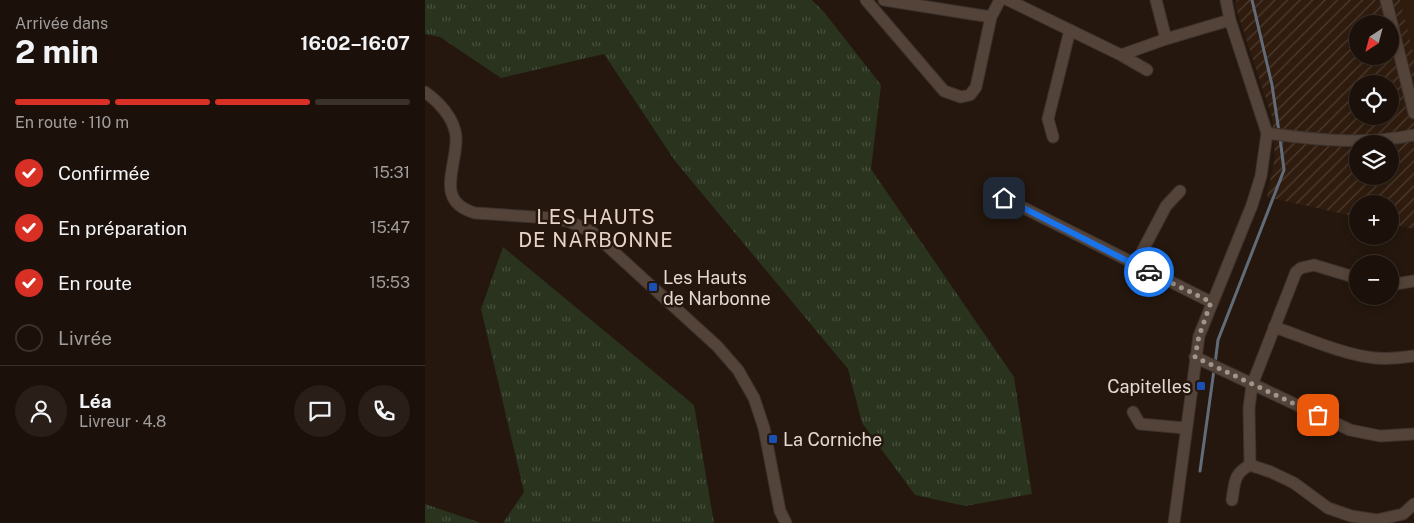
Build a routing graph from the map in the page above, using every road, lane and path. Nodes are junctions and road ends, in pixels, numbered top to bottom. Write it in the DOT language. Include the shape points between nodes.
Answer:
graph roads {
  1 [pos="866,0"];
  2 [pos="884,0"];
  3 [pos="1000,0"];
  4 [pos="1008,0"];
  5 [pos="1156,0"];
  6 [pos="1226,0"];
  7 [pos="1386,0"];
  8 [pos="991,17"];
  9 [pos="1231,20"];
  10 [pos="1069,30"];
  11 [pos="1166,39"];
  12 [pos="1121,54"];
  13 [pos="1147,70"];
  14 [pos="425,92"];
  15 [pos="1414,113"];
  16 [pos="1271,134"];
  17 [pos="1414,135"];
  18 [pos="1053,138"];
  19 [pos="1180,191"];
  20 [pos="1004,198"];
  21 [pos="1135,265"];
  22 [pos="1349,276"];
  23 [pos="1414,281"];
  24 [pos="1399,284"];
  25 [pos="1211,302"];
  26 [pos="1274,327"];
  27 [pos="1414,356"];
  28 [pos="1195,357"];
  29 [pos="1253,385"];
  30 [pos="1133,412"];
  31 [pos="1185,428"];
  32 [pos="1414,434"];
  33 [pos="1250,465"];
  34 [pos="1231,500"];
  35 [pos="1414,504"];
  36 [pos="786,523"];
  37 [pos="1175,523"];
  1 -- 8 [label="street" via="944,92 961,97 970,96 976,87"];
  2 -- 8 [label="street"];
  3 -- 8 [label="street"];
  4 -- 10 [label="street"];
  5 -- 11 [label="street"];
  6 -- 9 [label="street"];
  7 -- 15 [label="street"];
  9 -- 11 [label="street"];
  9 -- 16 [label="street"];
  10 -- 12 [label="street"];
  10 -- 18 [label="street" via="1048,119"];
  11 -- 12 [label="street"];
  12 -- 13 [label="street"];
  14 -- 36 [label="street" via="451,119 456,136 450,182 452,197 458,206 475,213 568,221 592,232 739,370 765,428"];
  16 -- 17 [label="street" via="1339,141 1393,140"];
  16 -- 25 [label="street" via="1252,205"];
  19 -- 21 [label="street" via="1166,206"];
  20 -- 21 [label="street"];
  21 -- 25 [label="street"];
  22 -- 26 [label="street" via="1314,266 1301,268 1296,272"];
  23 -- 24 [label="street"];
  25 -- 28 [label="street"];
  26 -- 27 [label="street" via="1373,358"];
  26 -- 29 [label="street"];
  28 -- 29 [label="street"];
  28 -- 31 [label="street"];
  29 -- 32 [label="street" via="1350,430 1380,436"];
  29 -- 33 [label="street" via="1249,408"];
  30 -- 31 [label="street" via="1140,424"];
  31 -- 37 [label="street"];
  33 -- 34 [label="street" via="1236,476"];
  33 -- 35 [label="street" via="1294,483 1328,508 1351,516 1377,520 1403,514"];
}
